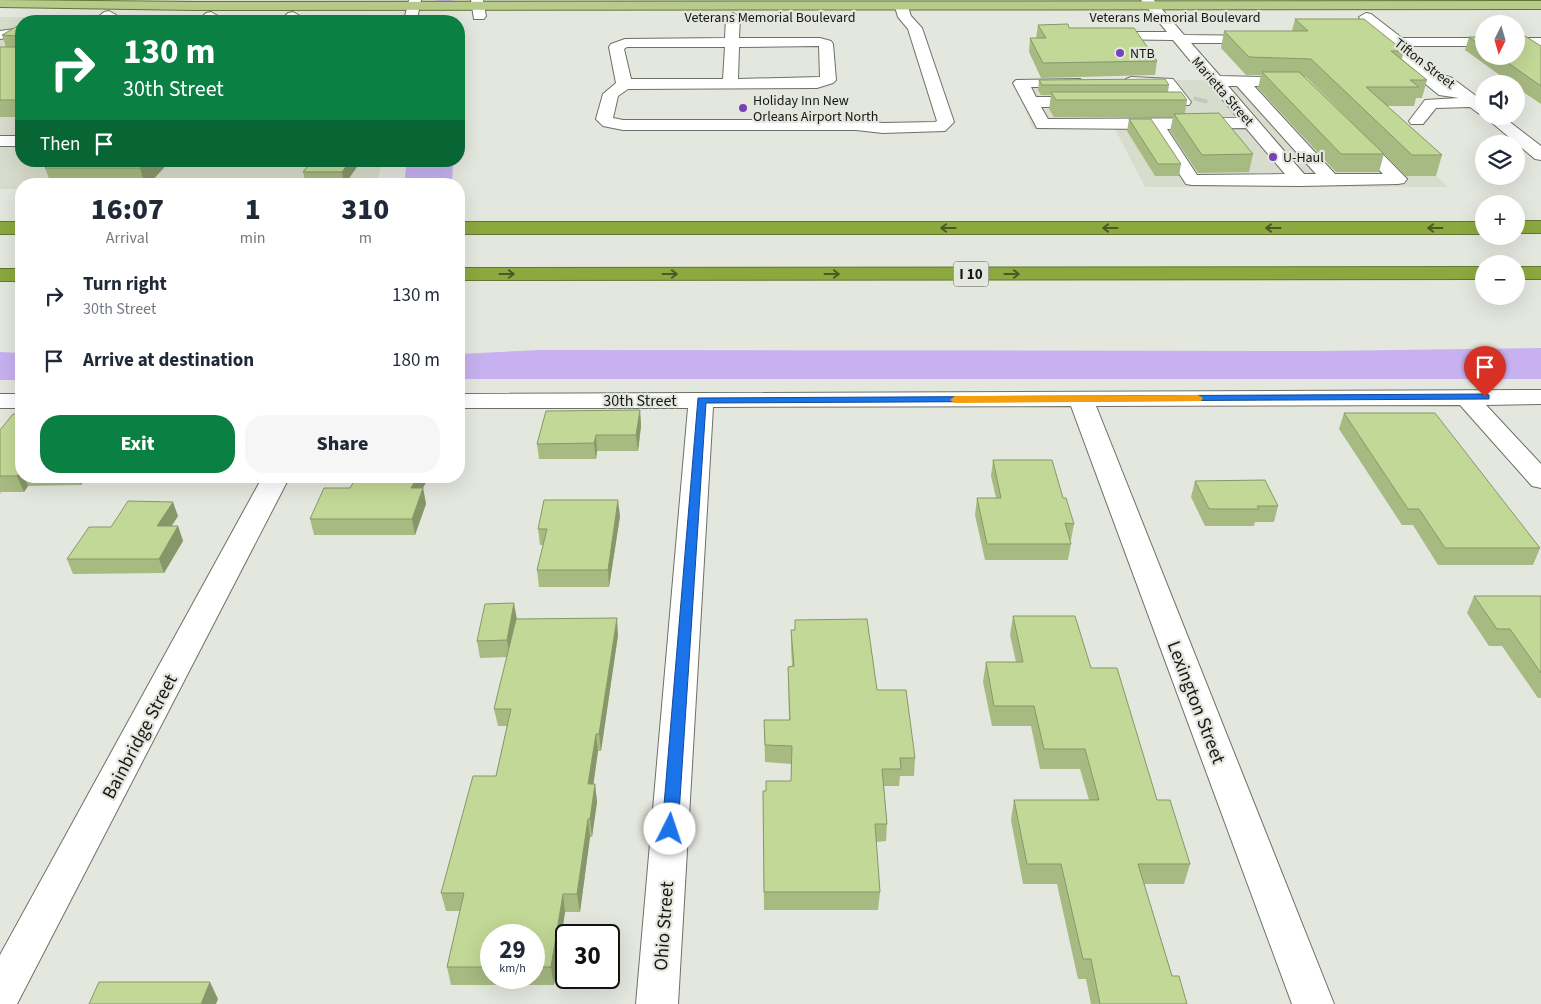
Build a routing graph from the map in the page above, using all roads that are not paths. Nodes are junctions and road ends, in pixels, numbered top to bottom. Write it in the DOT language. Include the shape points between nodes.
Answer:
graph roads {
  1 [pos="57,2"];
  2 [pos="102,2"];
  3 [pos="0,3"];
  4 [pos="198,3"];
  5 [pos="245,3"];
  6 [pos="540,3"];
  7 [pos="607,3"];
  8 [pos="649,3"];
  9 [pos="688,3"];
  10 [pos="716,3"];
  11 [pos="816,3"];
  12 [pos="943,3"];
  13 [pos="1037,3"];
  14 [pos="1072,3"];
  15 [pos="1115,3"];
  16 [pos="1186,3"];
  17 [pos="1234,3"];
  18 [pos="1268,3"];
  19 [pos="1314,3"];
  20 [pos="1346,3"];
  21 [pos="1440,3"];
  22 [pos="1487,3"];
  23 [pos="1541,5"];
  24 [pos="414,7"];
  25 [pos="478,7"];
  26 [pos="1397,7"];
  27 [pos="1153,8"];
  28 [pos="1464,11"];
  29 [pos="903,12"];
  30 [pos="0,14"];
  31 [pos="26,15"];
  32 [pos="331,15"];
  33 [pos="1366,16"];
  34 [pos="733,17"];
  35 [pos="1541,17"];
  36 [pos="15,33"];
  37 [pos="0,35"];
  38 [pos="1085,36"];
  39 [pos="1272,39"];
  40 [pos="732,42"];
  41 [pos="1175,42"];
  42 [pos="1398,42"];
  43 [pos="1475,42"];
  44 [pos="1541,42"];
  45 [pos="1525,43"];
  46 [pos="1242,81"];
  47 [pos="1090,82"];
  48 [pos="624,84"];
  49 [pos="730,84"];
  50 [pos="1199,87"];
  51 [pos="1030,102"];
  52 [pos="1106,102"];
  53 [pos="1163,102"];
  54 [pos="1475,103"];
  55 [pos="1475,106"];
  56 [pos="1416,121"];
  57 [pos="1222,123"];
  58 [pos="1251,123"];
  59 [pos="1342,123"];
  60 [pos="1155,124"];
  61 [pos="1503,125"];
  62 [pos="1233,138"];
  63 [pos="0,141"];
  64 [pos="15,141"];
  65 [pos="1541,155"];
  66 [pos="1256,166"];
  67 [pos="1331,180"];
  68 [pos="1267,181"];
  69 [pos="1300,181"];
  70 [pos="0,228"];
  71 [pos="15,228"];
  72 [pos="465,228"];
  73 [pos="1475,228"];
  74 [pos="1525,228"];
  75 [pos="1541,228"];
  76 [pos="1475,273"];
  77 [pos="1525,273"];
  78 [pos="1541,273"];
  79 [pos="465,274"];
  80 [pos="0,275"];
  81 [pos="15,275"];
  82 [pos="1466,397"];
  83 [pos="1541,397"];
  84 [pos="1081,399"];
  85 [pos="701,400"];
  86 [pos="0,401"];
  87 [pos="15,401"];
  88 [pos="465,401"];
  89 [pos="1541,480"];
  90 [pos="273,483"];
  91 [pos="0,995"];
  92 [pos="657,1004"];
  93 [pos="1313,1004"];
  1 -- 2 [label="main road, Veterans Memorial Boulevard"];
  1 -- 3 [label="main road, Veterans Memorial Boulevard"];
  2 -- 4 [label="main road, Veterans Memorial Boulevard"];
  4 -- 5 [label="main road, Veterans Memorial Boulevard"];
  5 -- 24 [label="main road, Veterans Memorial Boulevard"];
  6 -- 7 [label="main road, Veterans Memorial Boulevard"];
  6 -- 25 [label="main road, Veterans Memorial Boulevard"];
  7 -- 8 [label="main road, Veterans Memorial Boulevard"];
  8 -- 9 [label="main road, Veterans Memorial Boulevard"];
  9 -- 10 [label="main road, Veterans Memorial Boulevard"];
  10 -- 11 [label="main road, Veterans Memorial Boulevard"];
  11 -- 29 [label="main road, Veterans Memorial Boulevard"];
  12 -- 13 [label="main road, Veterans Memorial Boulevard"];
  12 -- 29 [label="main road, Veterans Memorial Boulevard"];
  13 -- 14 [label="main road, Veterans Memorial Boulevard"];
  14 -- 15 [label="main road, Veterans Memorial Boulevard"];
  15 -- 27 [label="main road, Veterans Memorial Boulevard"];
  16 -- 17 [label="main road, Veterans Memorial Boulevard"];
  16 -- 27 [label="main road, Veterans Memorial Boulevard"];
  17 -- 18 [label="main road, Veterans Memorial Boulevard"];
  18 -- 19 [label="main road, Veterans Memorial Boulevard"];
  19 -- 20 [label="main road, Veterans Memorial Boulevard"];
  20 -- 26 [label="main road, Veterans Memorial Boulevard"];
  21 -- 26 [label="main road, Veterans Memorial Boulevard"];
  21 -- 28 [label="main road, Veterans Memorial Boulevard"];
  22 -- 23 [label="main road, Veterans Memorial Boulevard"];
  22 -- 28 [label="main road, Veterans Memorial Boulevard"];
  24 -- 25 [label="main road, Veterans Memorial Boulevard"];
  24 -- 32 [label="main road, Veterans Memorial Boulevard"];
  25 -- 34 [label="main road, Veterans Memorial Boulevard"];
  26 -- 28 [label="main road, Veterans Memorial Boulevard"];
  26 -- 33 [label="main road, Veterans Memorial Boulevard"];
  27 -- 29 [label="main road, Veterans Memorial Boulevard"];
  27 -- 33 [label="main road, Veterans Memorial Boulevard"];
  27 -- 41 [label="street, Marietta Street"];
  28 -- 35 [label="main road, Veterans Memorial Boulevard"];
  29 -- 34 [label="main road, Veterans Memorial Boulevard"];
  29 -- 48 [label="street" via="915,28 946,122 939,127 623,126 609,123 604,119 611,94"];
  30 -- 31 [label="main road, Veterans Memorial Boulevard"];
  33 -- 42 [label="street, Tifton Street"];
  34 -- 40 [label="street"];
  36 -- 37 [label="street"];
  38 -- 41 [label="street" via="1157,36"];
  39 -- 41 [label="street"];
  40 -- 48 [label="street" via="619,45 616,47"];
  40 -- 49 [label="street"];
  40 -- 49 [label="street" via="826,44 828,80 817,83"];
  41 -- 50 [label="street, Marietta Street"];
  42 -- 43 [label="street"];
  42 -- 54 [label="street, Tifton Street" via="1383,42 1445,92 1461,92"];
  44 -- 45 [label="street"];
  46 -- 50 [label="street"];
  46 -- 50 [label="street" via="1307,79"];
  46 -- 67 [label="street"];
  47 -- 51 [label="street" via="1022,83"];
  48 -- 49 [label="street"];
  50 -- 50 [label="street" via="1179,70 1122,76 1168,82"];
  50 -- 53 [label="street"];
  50 -- 57 [label="street"];
  50 -- 58 [label="street, Marietta Street"];
  51 -- 52 [label="street"];
  51 -- 60 [label="street" via="1043,124"];
  55 -- 56 [label="street" via="1431,103"];
  57 -- 58 [label="street"];
  57 -- 60 [label="street"];
  57 -- 62 [label="street"];
  58 -- 69 [label="street, Marietta Street"];
  59 -- 67 [label="street" via="1398,179"];
  60 -- 68 [label="street" via="1192,180"];
  61 -- 65 [label="street"];
  63 -- 64 [label="street"];
  66 -- 68 [label="street"];
  67 -- 69 [label="street"];
  68 -- 69 [label="street"];
  70 -- 71 [label="highway"];
  73 -- 72 [label="highway, one-way"];
  74 -- 75 [label="highway"];
  79 -- 76 [label="highway, I 10, one-way"];
  77 -- 78 [label="highway"];
  80 -- 81 [label="highway"];
  82 -- 83 [label="street, 30th Street"];
  82 -- 84 [label="street, 30th Street"];
  82 -- 89 [label="street"];
  84 -- 85 [label="street, 30th Street"];
  84 -- 93 [label="street, Lexington Street"];
  85 -- 88 [label="street, 30th Street"];
  85 -- 92 [label="street, Ohio Street"];
  86 -- 87 [label="street"];
  90 -- 91 [label="street, Bainbridge Street"];
}
